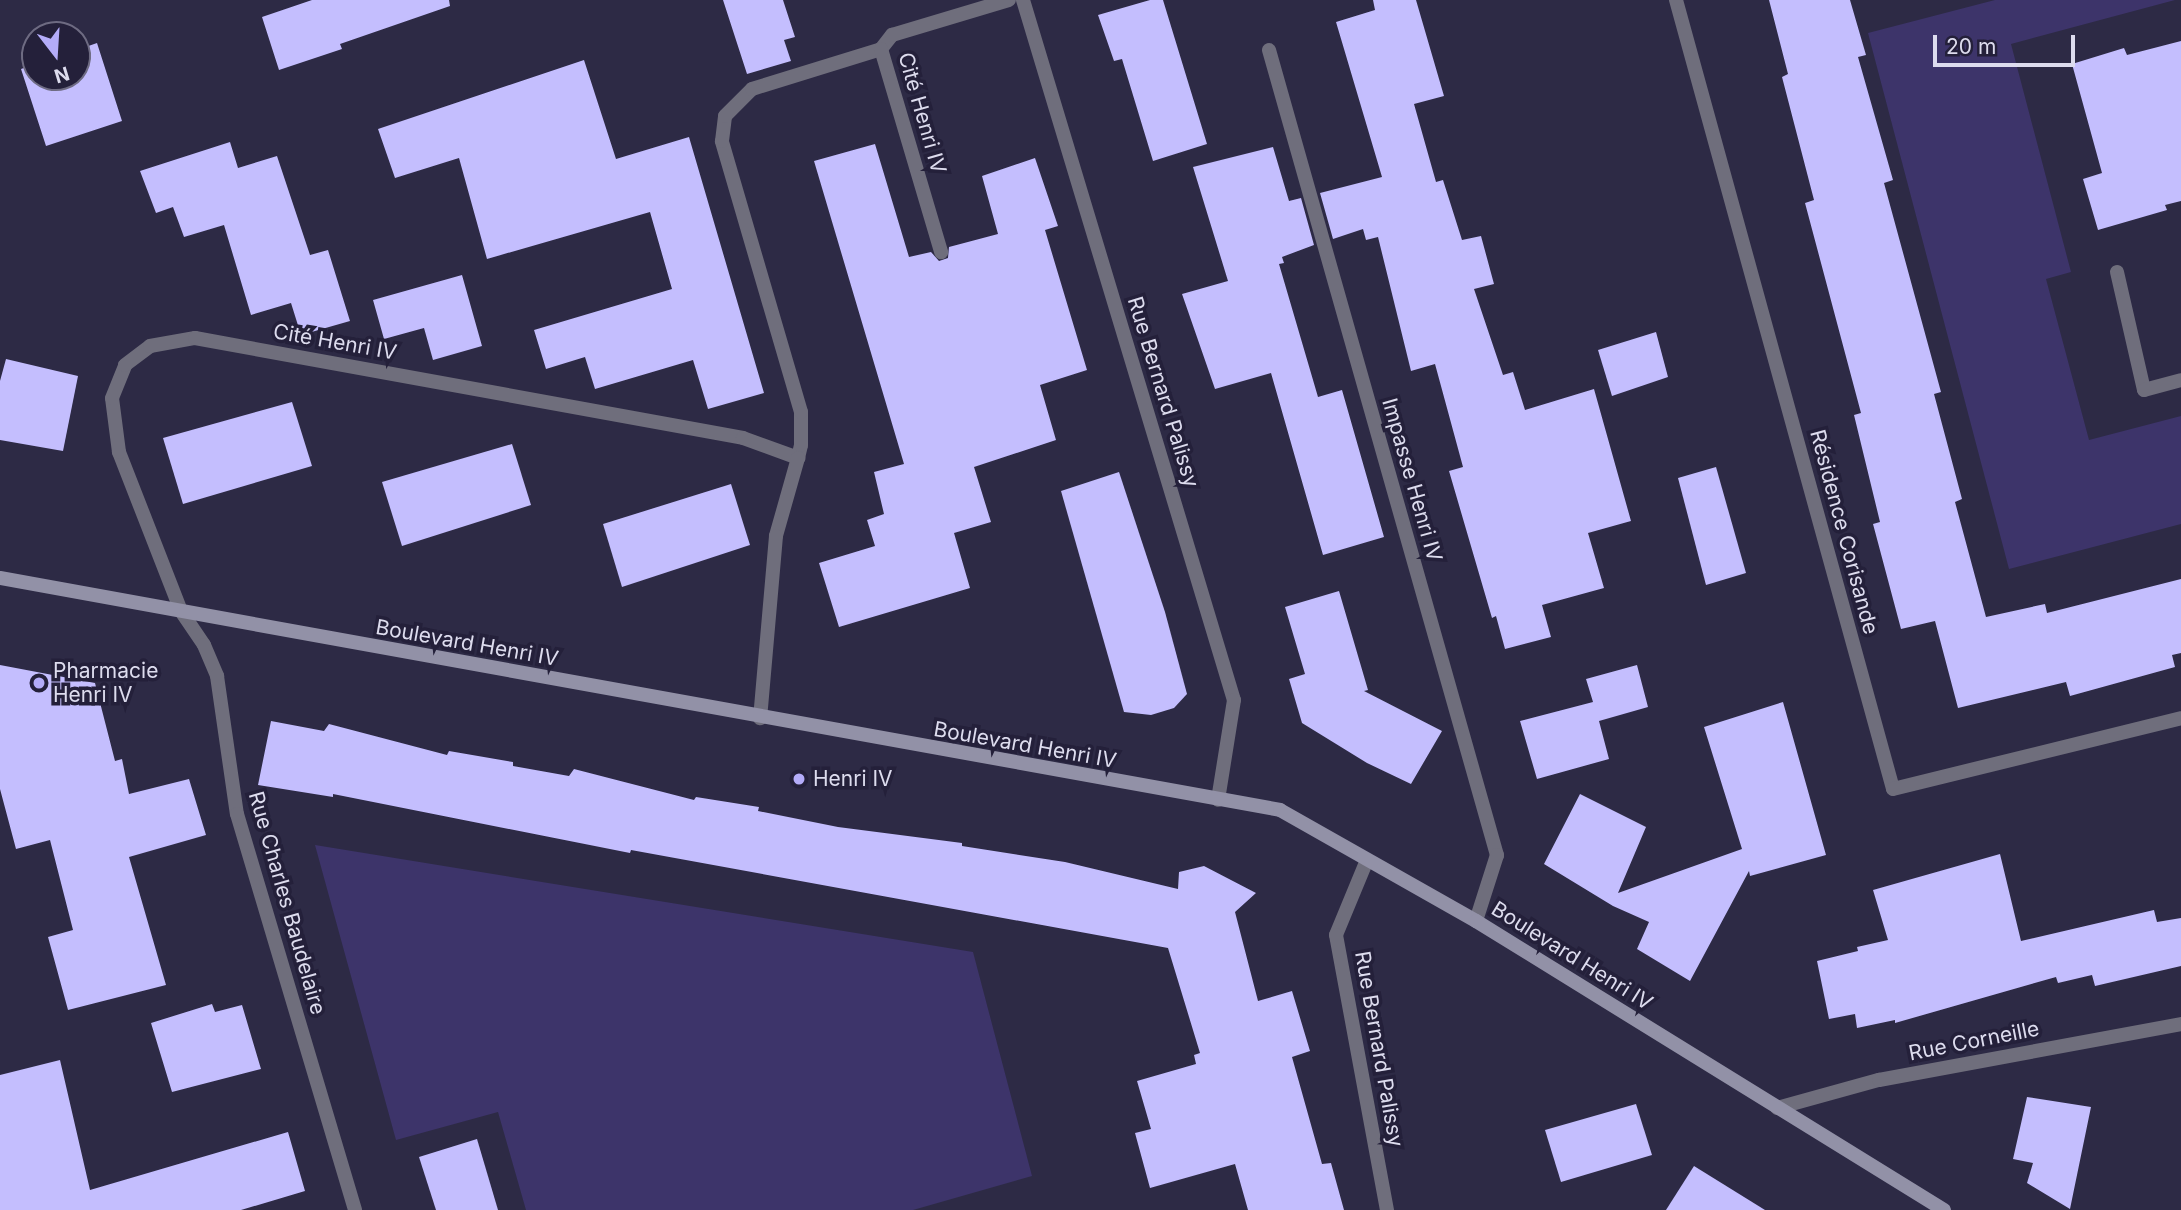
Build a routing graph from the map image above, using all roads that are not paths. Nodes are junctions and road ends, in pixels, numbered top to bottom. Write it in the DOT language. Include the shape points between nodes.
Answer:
graph roads {
  1 [pos="1009,0"];
  2 [pos="1023,0"];
  3 [pos="1676,0"];
  4 [pos="881,49"];
  5 [pos="1269,50"];
  6 [pos="941,252"];
  7 [pos="2118,272"];
  8 [pos="2181,380"];
  9 [pos="797,458"];
  10 [pos="0,578"];
  11 [pos="181,611"];
  12 [pos="760,718"];
  13 [pos="2181,718"];
  14 [pos="1218,800"];
  15 [pos="1367,860"];
  16 [pos="1476,921"];
  17 [pos="2181,1024"];
  18 [pos="1777,1108"];
  19 [pos="355,1210"];
  20 [pos="1387,1210"];
  21 [pos="1944,1210"];
  1 -- 4 [label="street" via="892,35"];
  2 -- 14 [label="street, Rue Bernard Palissy" via="1234,700"];
  3 -- 13 [label="street, Résidence Corisande" via="1893,789"];
  4 -- 6 [label="street, Cité Henri IV"];
  4 -- 9 [label="street, Cité Henri IV" via="752,89 725,116 722,141 801,412 802,445"];
  5 -- 16 [label="street, Impasse Henri IV" via="1497,856"];
  7 -- 8 [label="street" via="2144,390"];
  9 -- 11 [label="street, Cité Henri IV" via="743,438 195,338 150,346 125,365 112,398 120,452"];
  9 -- 12 [label="street, Cité Henri IV" via="776,536"];
  10 -- 11 [label="street, Boulevard Henri IV"];
  11 -- 12 [label="street, Boulevard Henri IV"];
  11 -- 19 [label="street, Rue Charles Baudelaire" via="204,645 217,676 237,814"];
  12 -- 14 [label="street, Boulevard Henri IV"];
  14 -- 15 [label="street, Boulevard Henri IV" via="1280,810"];
  15 -- 16 [label="street, Boulevard Henri IV"];
  15 -- 20 [label="street, Rue Bernard Palissy" via="1336,935"];
  16 -- 18 [label="street, Boulevard Henri IV"];
  17 -- 18 [label="street, Rue Corneille" via="1879,1080"];
  18 -- 21 [label="street, Boulevard Henri IV"];
}
